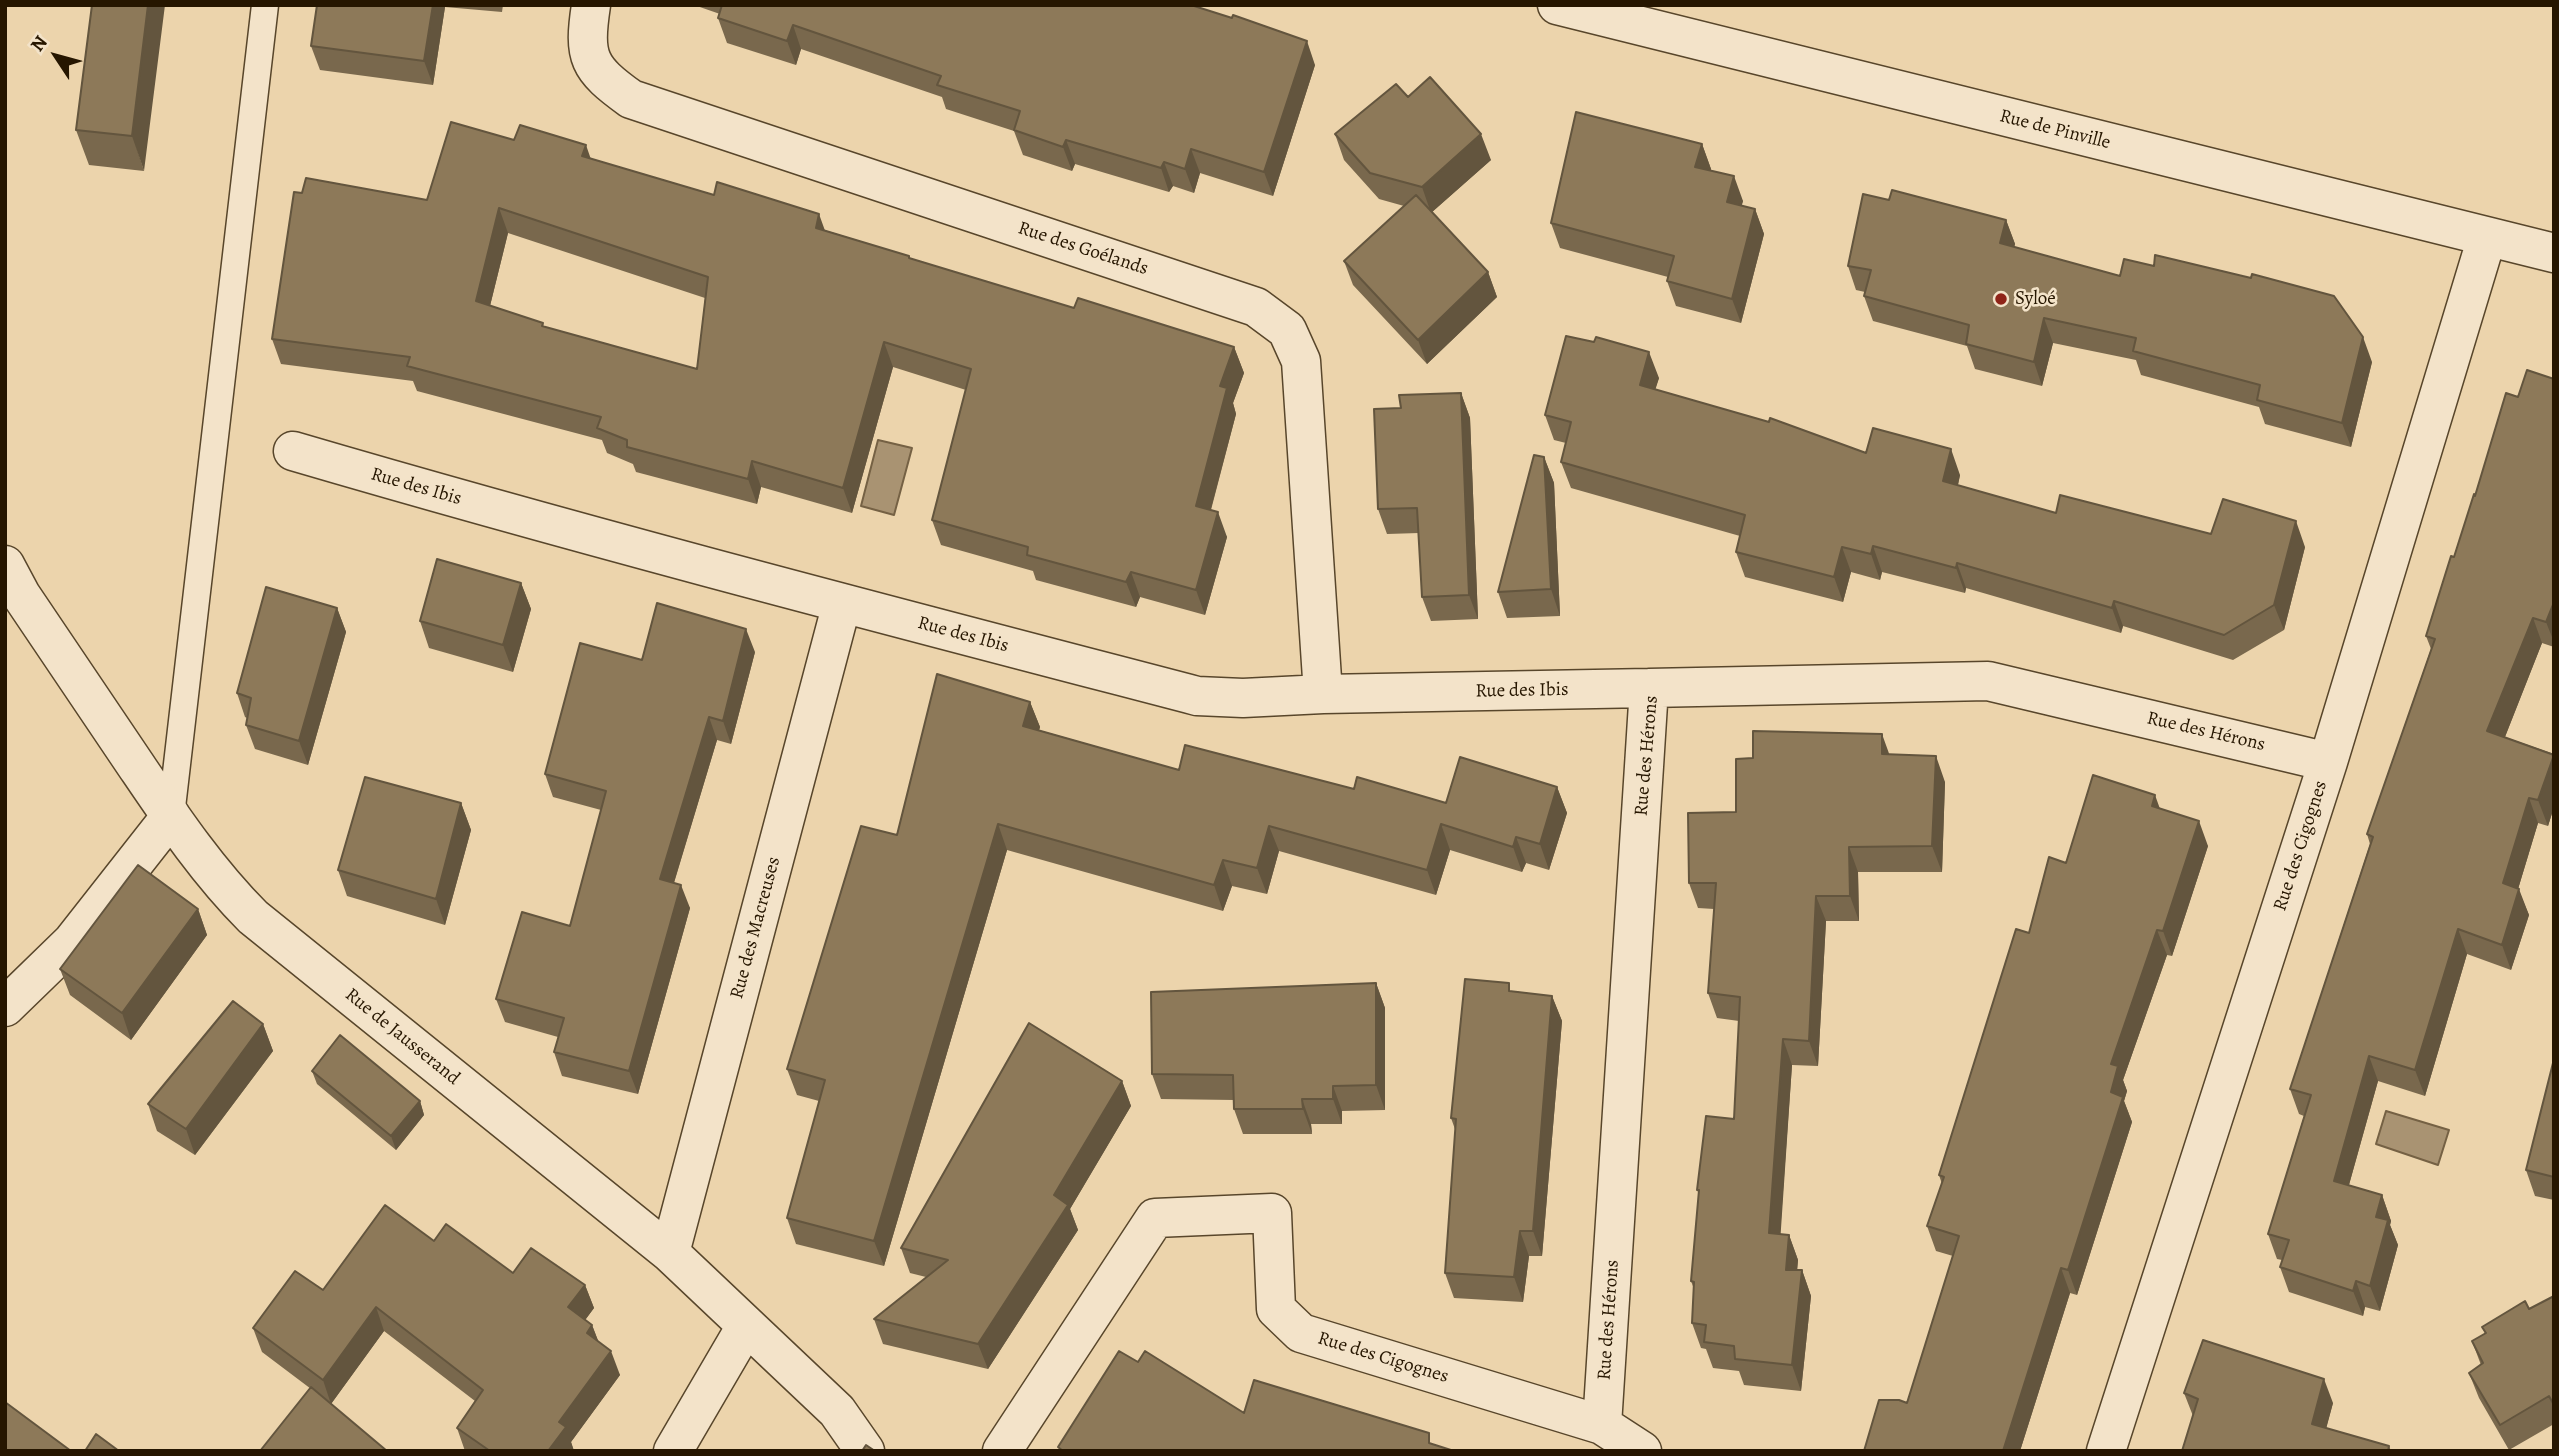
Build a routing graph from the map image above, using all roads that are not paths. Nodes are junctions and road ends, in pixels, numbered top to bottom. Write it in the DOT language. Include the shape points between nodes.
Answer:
graph roads {
  1 [pos="265,5"];
  2 [pos="591,5"];
  3 [pos="1557,5"];
  4 [pos="2487,237"];
  5 [pos="2554,253"];
  6 [pos="293,451"];
  7 [pos="5,565"];
  8 [pos="842,603"];
  9 [pos="1650,688"];
  10 [pos="1323,694"];
  11 [pos="2328,762"];
  12 [pos="171,817"];
  13 [pos="5,1007"];
  14 [pos="670,1253"];
  15 [pos="746,1326"];
  16 [pos="1602,1425"];
  17 [pos="673,1451"];
  18 [pos="864,1451"];
  19 [pos="1002,1451"];
  20 [pos="1642,1451"];
  21 [pos="2106,1451"];
  1 -- 12 [label="lane"];
  2 -- 10 [label="street, Rue des Goélands" via="588,57 607,82 631,99 1256,307 1287,330 1301,360"];
  3 -- 4 [label="street, Rue de Pinville"];
  4 -- 5 [label="street, Rue de Pinville"];
  4 -- 11 [label="street, Rue des Cigognes"];
  6 -- 8 [label="street, Rue des Ibis"];
  7 -- 12 [label="street, Rue de Jausserand"];
  8 -- 10 [label="street, Rue des Ibis" via="1197,695"];
  8 -- 14 [label="street, Rue des Macreuses"];
  9 -- 10 [label="street, Rue des Ibis"];
  9 -- 11 [label="street, Rue des Hérons" via="1988,681"];
  9 -- 16 [label="street, Rue des Hérons"];
  11 -- 21 [label="street, Rue des Cigognes"];
  12 -- 13 [label="street" via="72,942"];
  12 -- 14 [label="street, Rue de Jausserand" via="222,885 253,917"];
  14 -- 15 [label="street, Rue de Jausserand"];
  15 -- 17 [label="street"];
  15 -- 18 [label="street, Rue de Jausserand" via="837,1410"];
  16 -- 19 [label="street, Rue des Cigognes" via="1301,1333 1276,1309 1272,1213 1246,1214 1155,1218"];
  16 -- 20 [label="street, Rue des Cigognes"];
}
